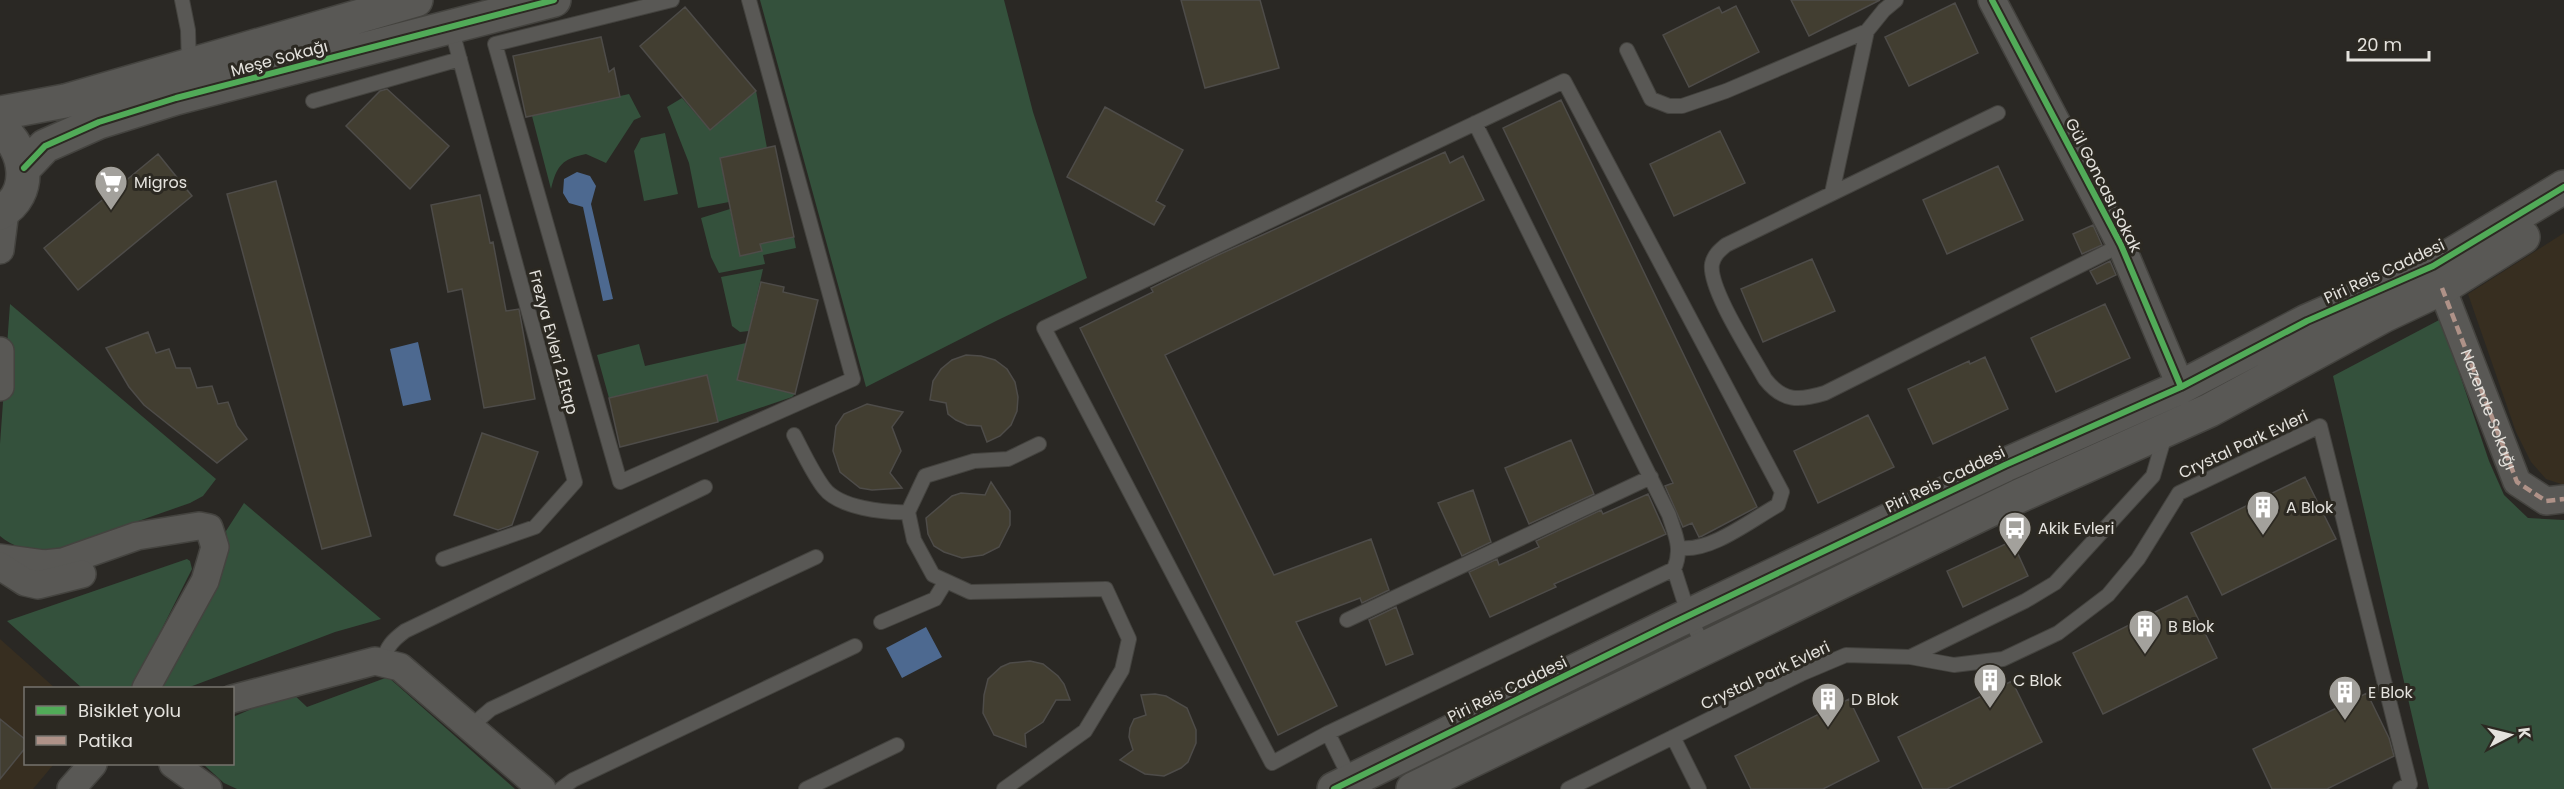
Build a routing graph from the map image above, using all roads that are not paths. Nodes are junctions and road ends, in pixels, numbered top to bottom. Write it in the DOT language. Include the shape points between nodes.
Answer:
graph roads {
  1 [pos="182,0"];
  2 [pos="416,0"];
  3 [pos="554,0"];
  4 [pos="672,0"];
  5 [pos="749,0"];
  6 [pos="1896,0"];
  7 [pos="1992,0"];
  8 [pos="634,5"];
  9 [pos="451,27"];
  10 [pos="1867,31"];
  11 [pos="1627,50"];
  12 [pos="460,59"];
  13 [pos="189,65"];
  14 [pos="313,101"];
  15 [pos="0,113"];
  16 [pos="1998,113"];
  17 [pos="1475,123"];
  18 [pos="0,128"];
  19 [pos="24,168"];
  20 [pos="2564,187"];
  21 [pos="1832,193"];
  22 [pos="2564,211"];
  23 [pos="2,212"];
  24 [pos="2121,245"];
  25 [pos="0,250"];
  26 [pos="2442,288"];
  27 [pos="0,351"];
  28 [pos="0,387"];
  29 [pos="2181,387"];
  30 [pos="2166,430"];
  31 [pos="794,435"];
  32 [pos="1039,444"];
  33 [pos="1651,477"];
  34 [pos="705,488"];
  35 [pos="2564,499"];
  36 [pos="908,512"];
  37 [pos="178,531"];
  38 [pos="1680,548"];
  39 [pos="816,557"];
  40 [pos="0,558"];
  41 [pos="443,559"];
  42 [pos="0,566"];
  43 [pos="1674,569"];
  44 [pos="946,581"];
  45 [pos="1689,616"];
  46 [pos="1347,621"];
  47 [pos="881,622"];
  48 [pos="855,646"];
  49 [pos="1704,647"];
  50 [pos="1910,657"];
  51 [pos="383,661"];
  52 [pos="147,687"];
  53 [pos="234,698"];
  54 [pos="470,727"];
  55 [pos="1328,733"];
  56 [pos="1673,737"];
  57 [pos="897,745"];
  58 [pos="92,765"];
  59 [pos="174,765"];
  60 [pos="1342,785"];
  61 [pos="71,789"];
  62 [pos="207,789"];
  63 [pos="542,789"];
  64 [pos="561,789"];
  65 [pos="806,789"];
  66 [pos="1004,789"];
  67 [pos="1413,789"];
  68 [pos="1568,789"];
  69 [pos="1699,789"];
  70 [pos="2400,789"];
  1 -- 13 [label="lane" via="189,30"];
  2 -- 13 [label="street, Meşe Sokağı"];
  3 -- 9 [label="street, Meşe Sokağı"];
  4 -- 8 [label="lane"];
  5 -- 8 [label="lane" via="852,379 620,482 495,44"];
  6 -- 10 [label="lane"];
  7 -- 24 [label="street, Gül Goncası Sokak"];
  9 -- 12 [label="lane, Frezya Evleri 2.Etap"];
  9 -- 19 [label="street, Meşe Sokağı" via="176,98 99,122 45,146"];
  10 -- 11 [label="lane" via="1682,106 1651,99"];
  10 -- 21 [label="lane"];
  12 -- 14 [label="lane"];
  12 -- 41 [label="lane, Frezya Evleri 2.Etap" via="575,482 535,527"];
  13 -- 15 [label="street, Meşe Sokağı" via="65,101"];
  16 -- 21 [label="lane"];
  17 -- 33 [label="lane"];
  17 -- 38 [label="lane" via="1564,81 1781,488 1783,496 1778,505 1709,544"];
  17 -- 55 [label="lane" via="1044,328 1272,763"];
  18 -- 19 [label="street" via="20,151"];
  19 -- 23 [label="street" via="19,192"];
  20 -- 29 [label="street, Piri Reis Caddesi" via="2433,266 2307,321"];
  21 -- 24 [label="lane" via="1726,245 1716,252 1712,265 1717,291 1765,379 1787,397 1807,398 1825,393"];
  22 -- 26 [label="street"];
  23 -- 25 [label="street"];
  24 -- 29 [label="street, Gül Goncası Sokak"];
  26 -- 30 [label="street"];
  26 -- 35 [label="street, Nazende Sokağı" via="2517,482 2546,501"];
  27 -- 28 [label="street"];
  29 -- 45 [label="street, Piri Reis Caddesi" via="2005,465"];
  30 -- 49 [label="street"];
  30 -- 50 [label="lane, Crystal Park Evleri" via="2153,476 2055,584"];
  31 -- 36 [label="lane" via="825,490 859,507"];
  32 -- 36 [label="lane" via="1008,459 974,461 925,476"];
  33 -- 38 [label="lane"];
  33 -- 46 [label="lane"];
  34 -- 51 [label="lane" via="405,631 392,641"];
  36 -- 44 [label="lane" via="914,540 933,575"];
  37 -- 40 [label="street" via="137,536 63,562 44,564"];
  37 -- 42 [label="street" via="139,554 38,585 25,582"];
  37 -- 52 [label="street" via="209,528 215,547 205,581"];
  38 -- 43 [label="lane"];
  39 -- 54 [label="lane" via="490,709"];
  43 -- 45 [label="lane"];
  43 -- 55 [label="lane"];
  44 -- 47 [label="lane" via="935,599"];
  44 -- 66 [label="lane" via="970,592 1106,589 1129,639 1122,670 1085,731"];
  45 -- 49 [label="lane"];
  45 -- 60 [label="street, Piri Reis Caddesi"];
  48 -- 64 [label="lane"];
  49 -- 67 [label="street"];
  50 -- 56 [label="lane, Crystal Park Evleri" via="1846,656"];
  50 -- 70 [label="lane, Crystal Park Evleri" via="1954,665 2003,659 2058,633 2108,595 2131,568 2179,493 2320,426 2410,784"];
  51 -- 53 [label="street"];
  51 -- 54 [label="street" via="400,667"];
  54 -- 63 [label="street"];
  55 -- 60 [label="lane"];
  56 -- 68 [label="lane, Crystal Park Evleri"];
  56 -- 69 [label="lane"];
  57 -- 65 [label="lane"];
  58 -- 61 [label="street"];
  59 -- 62 [label="street"];
}
